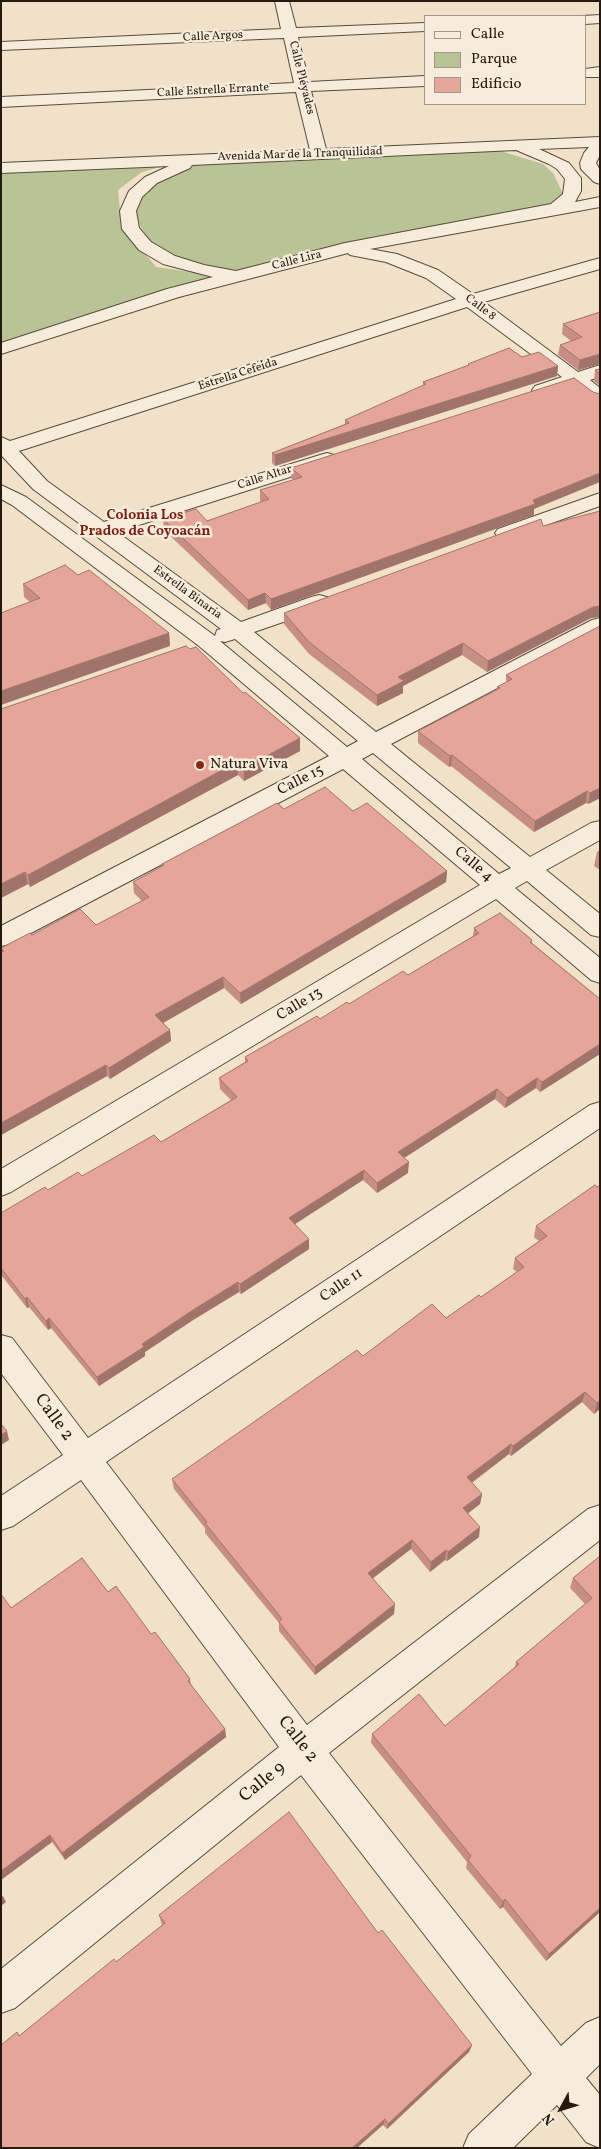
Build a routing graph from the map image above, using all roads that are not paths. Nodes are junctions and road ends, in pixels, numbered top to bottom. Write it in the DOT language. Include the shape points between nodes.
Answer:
graph roads {
  1 [pos="282,1"];
  2 [pos="600,19"];
  3 [pos="586,20"];
  4 [pos="424,27"];
  5 [pos="290,33"];
  6 [pos="1,46"];
  7 [pos="600,72"];
  8 [pos="586,73"];
  9 [pos="424,81"];
  10 [pos="303,86"];
  11 [pos="1,102"];
  12 [pos="600,142"];
  13 [pos="496,146"];
  14 [pos="600,147"];
  15 [pos="319,154"];
  16 [pos="205,159"];
  17 [pos="1,168"];
  18 [pos="600,179"];
  19 [pos="600,202"];
  20 [pos="548,212"];
  21 [pos="345,248"];
  22 [pos="600,263"];
  23 [pos="239,276"];
  24 [pos="470,300"];
  25 [pos="1,349"];
  26 [pos="600,371"];
  27 [pos="575,380"];
  28 [pos="524,396"];
  29 [pos="600,397"];
  30 [pos="3,446"];
  31 [pos="345,453"];
  32 [pos="32,477"];
  33 [pos="1,485"];
  34 [pos="1,491"];
  35 [pos="600,499"];
  36 [pos="102,530"];
  37 [pos="489,539"];
  38 [pos="341,594"];
  39 [pos="600,625"];
  40 [pos="239,631"];
  41 [pos="198,645"];
  42 [pos="375,742"];
  43 [pos="346,758"];
  44 [pos="600,829"];
  45 [pos="529,869"];
  46 [pos="498,886"];
  47 [pos="600,928"];
  48 [pos="1,937"];
  49 [pos="600,973"];
  50 [pos="600,1113"];
  51 [pos="1,1184"];
  52 [pos="1,1348"];
  53 [pos="84,1460"];
  54 [pos="1,1515"];
  55 [pos="600,1520"];
  56 [pos="304,1750"];
  57 [pos="1,1994"];
  58 [pos="600,2037"];
  59 [pos="559,2076"];
  60 [pos="600,2128"];
  61 [pos="483,2148"];
  1 -- 5 [label="street, Calle Pléyades"];
  2 -- 3 [label="street"];
  4 -- 5 [label="street, Calle Argos"];
  5 -- 6 [label="street, Calle Argos"];
  5 -- 10 [label="street, Calle Pléyades"];
  7 -- 8 [label="street"];
  9 -- 10 [label="street, Calle Estrella Errante"];
  10 -- 11 [label="street, Calle Estrella Errante"];
  10 -- 15 [label="street, Calle Pléyades"];
  12 -- 13 [label="street, Avenida Mar de la Tranquilidad"];
  13 -- 15 [label="street, Avenida Mar de la Tranquilidad"];
  13 -- 20 [label="street" via="546,156 569,172 574,185 570,197"];
  14 -- 18 [label="street" via="592,153 588,164"];
  15 -- 16 [label="street, Avenida Mar de la Tranquilidad"];
  16 -- 17 [label="street, Avenida Mar de la Tranquilidad"];
  16 -- 23 [label="street" via="169,170 142,187 130,203 128,220 145,246 169,260 201,270"];
  19 -- 20 [label="street, Calle Lira"];
  20 -- 21 [label="street, Calle Lira"];
  21 -- 23 [label="street, Calle Lira"];
  21 -- 24 [label="street, Calle 8" via="391,258 432,274"];
  22 -- 24 [label="street, Estrella Cefeida"];
  23 -- 25 [label="street, Calle Lira" via="173,293"];
  24 -- 27 [label="street, Calle 8"];
  24 -- 30 [label="street, Estrella Cefeida"];
  26 -- 27 [label="street"];
  27 -- 28 [label="street"];
  27 -- 29 [label="street, Calle 8"];
  30 -- 32 [label="street, Estrella Binaria"];
  31 -- 36 [label="street, Calle Altar"];
  32 -- 33 [label="street" via="7,478"];
  32 -- 36 [label="street, Estrella Binaria"];
  34 -- 41 [label="street, Estrella Binaria" via="19,501"];
  35 -- 37 [label="street"];
  36 -- 40 [label="street, Estrella Binaria"];
  38 -- 40 [label="street"];
  39 -- 42 [label="street, Calle 15"];
  40 -- 41 [label="street"];
  40 -- 42 [label="street, Estrella Binaria"];
  41 -- 43 [label="street, Estrella Binaria"];
  42 -- 43 [label="street, Calle 15"];
  42 -- 45 [label="street"];
  43 -- 46 [label="street, Calle 4"];
  43 -- 48 [label="street, Calle 15"];
  44 -- 45 [label="street, Calle 13"];
  45 -- 46 [label="street, Calle 13"];
  45 -- 47 [label="street"];
  46 -- 49 [label="street, Calle 4"];
  46 -- 51 [label="street, Calle 13"];
  50 -- 53 [label="street, Calle 11"];
  52 -- 53 [label="street, Calle 2"];
  53 -- 54 [label="street, Calle 11"];
  53 -- 56 [label="street, Calle 2"];
  55 -- 56 [label="street, Calle 9"];
  56 -- 57 [label="street, Calle 9"];
  56 -- 59 [label="street, Calle 2"];
  58 -- 59 [label="street"];
  59 -- 60 [label="street, Calle 2"];
  59 -- 61 [label="street"];
}
